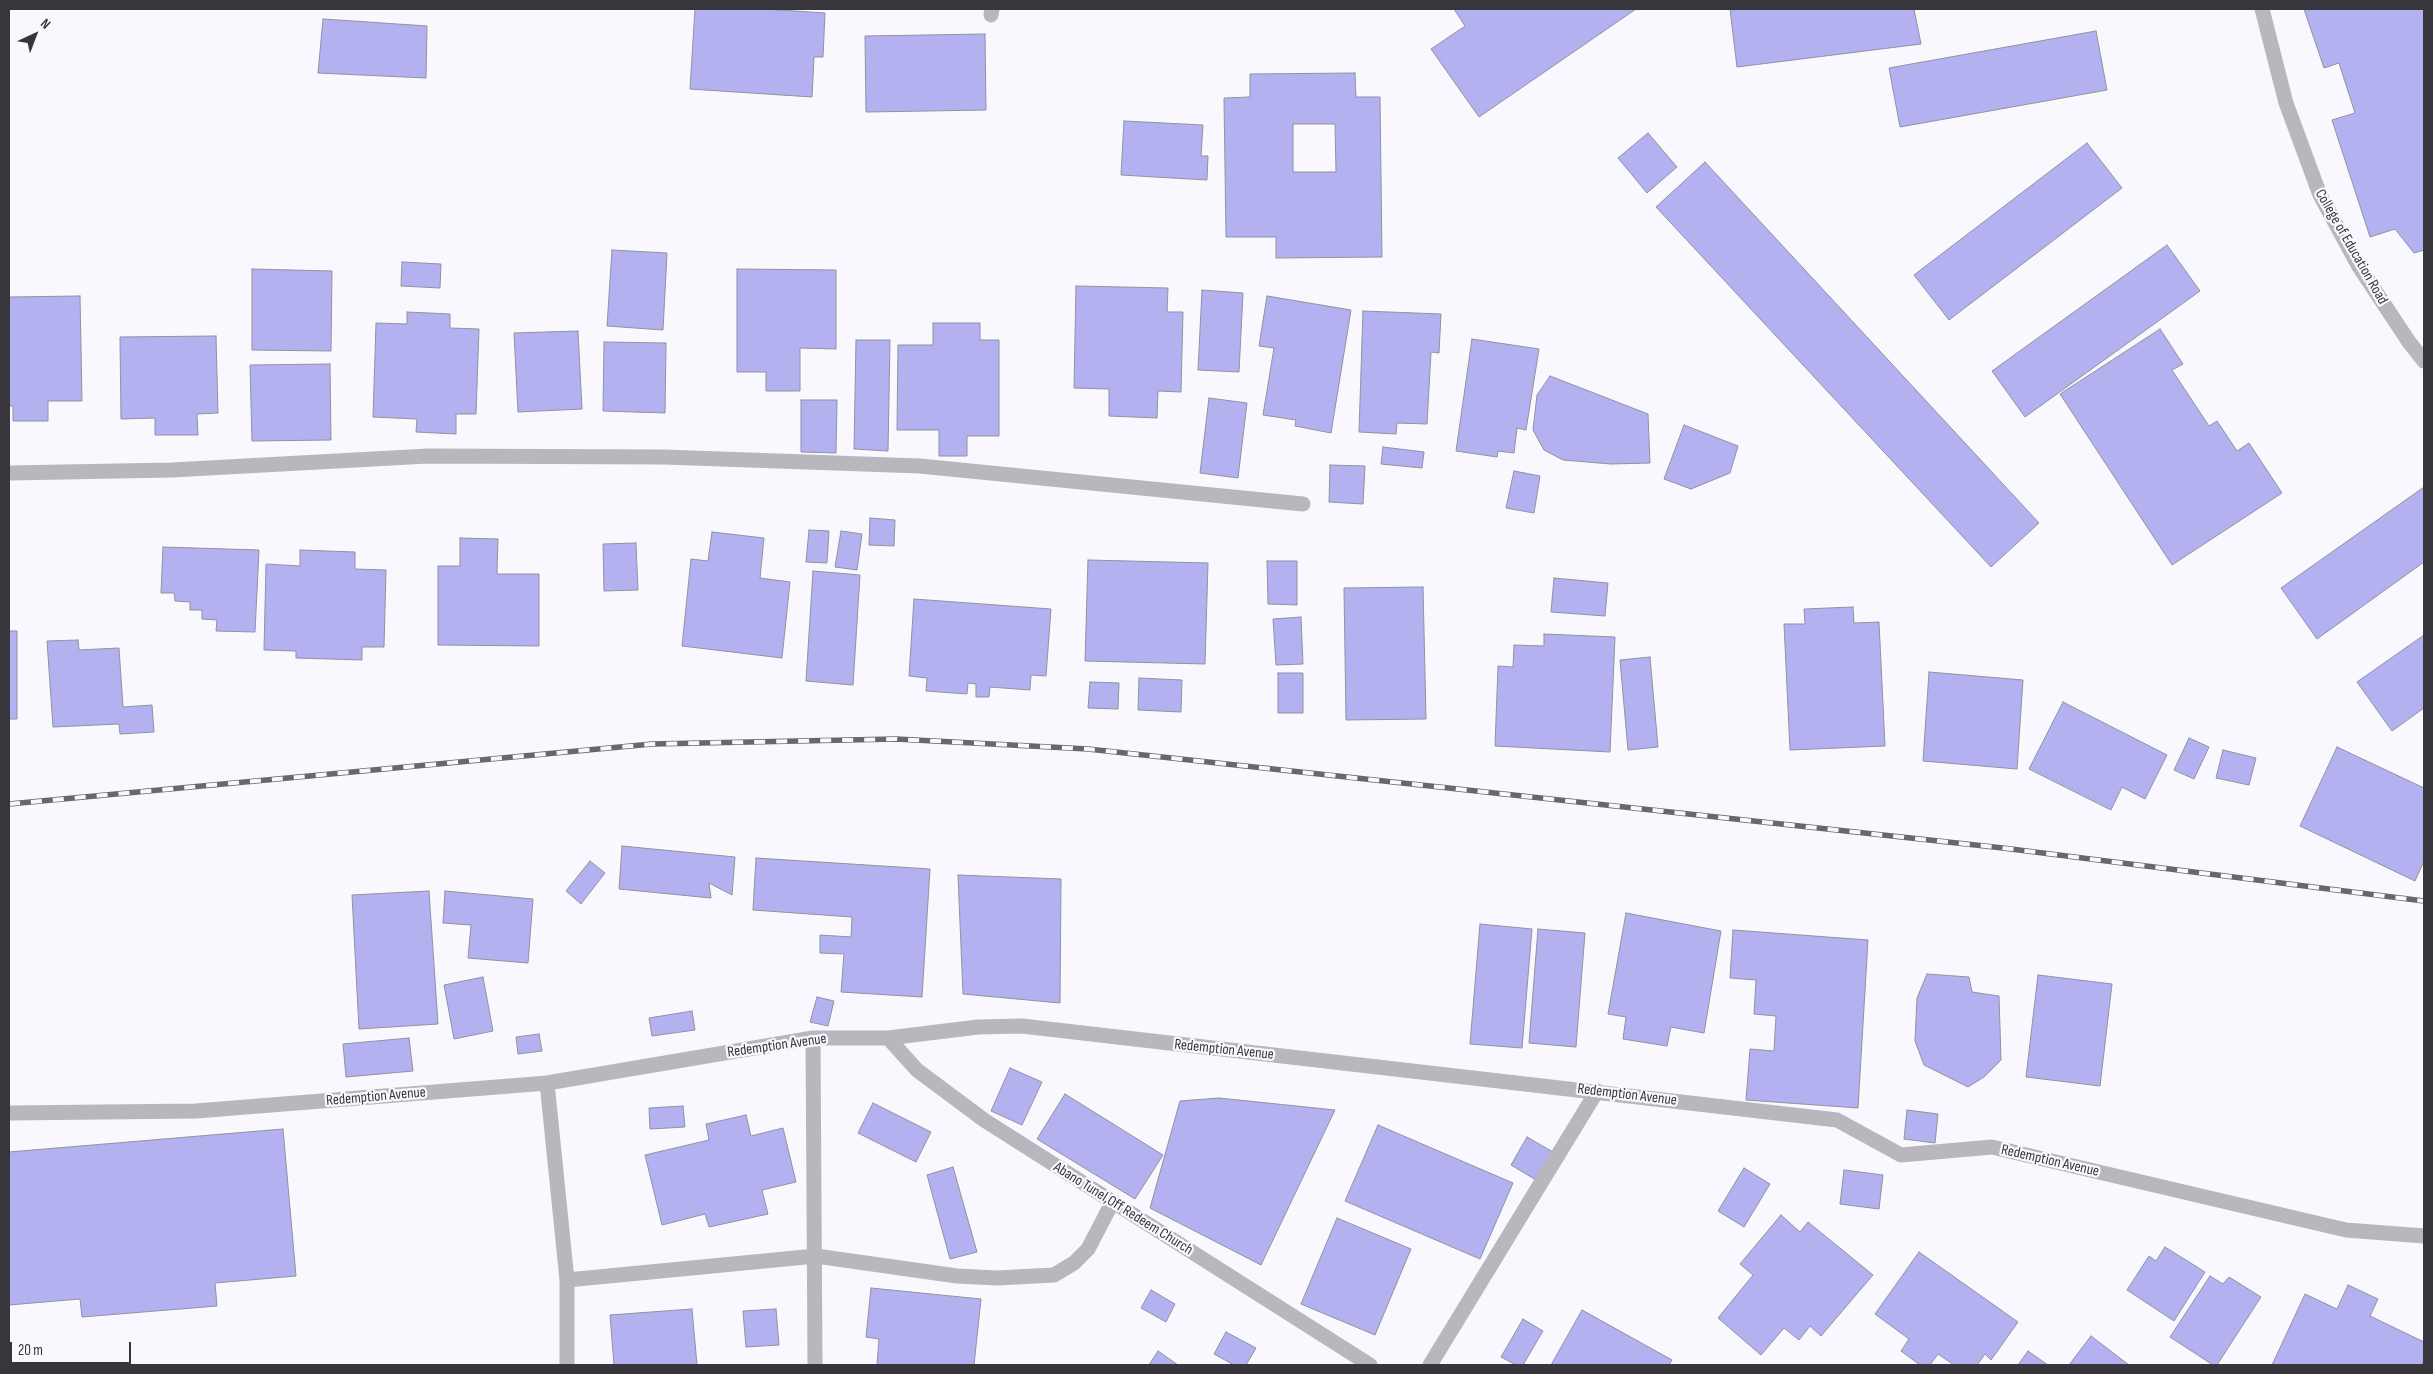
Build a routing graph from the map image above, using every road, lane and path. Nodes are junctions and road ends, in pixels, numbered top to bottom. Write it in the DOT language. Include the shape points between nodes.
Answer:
graph roads {
  1 [pos="2262,9"];
  2 [pos="2424,361"];
  3 [pos="9,473"];
  4 [pos="1303,504"];
  5 [pos="813,1038"];
  6 [pos="888,1038"];
  7 [pos="547,1083"];
  8 [pos="1597,1091"];
  9 [pos="9,1113"];
  10 [pos="1112,1202"];
  11 [pos="2424,1236"];
  12 [pos="816,1256"];
  13 [pos="566,1280"];
  14 [pos="567,1365"];
  15 [pos="815,1365"];
  16 [pos="1370,1365"];
  17 [pos="1430,1365"];
  1 -- 2 [label="street, College of Education Road" via="2286,103 2320,195 2358,265"];
  3 -- 4 [label="street" via="172,470 428,456 664,457 920,466"];
  5 -- 6 [label="street, Redemption Avenue"];
  5 -- 7 [label="street, Redemption Avenue"];
  5 -- 12 [label="street"];
  6 -- 8 [label="street, Redemption Avenue" via="978,1027 1022,1026"];
  6 -- 10 [label="street, Abano Tunel,Off Redeem Church" via="917,1070 984,1120"];
  7 -- 9 [label="street, Redemption Avenue" via="196,1111"];
  7 -- 13 [label="street"];
  8 -- 11 [label="street, Redemption Avenue" via="1837,1120 1901,1155 1992,1147 2346,1230"];
  8 -- 17 [label="street"];
  10 -- 12 [label="street" via="1088,1249 1074,1264 1054,1274 997,1278 957,1276"];
  10 -- 16 [label="street, Abano Tunel,Off Redeem Church"];
  12 -- 13 [label="street"];
  12 -- 15 [label="street"];
  13 -- 14 [label="street"];
}
